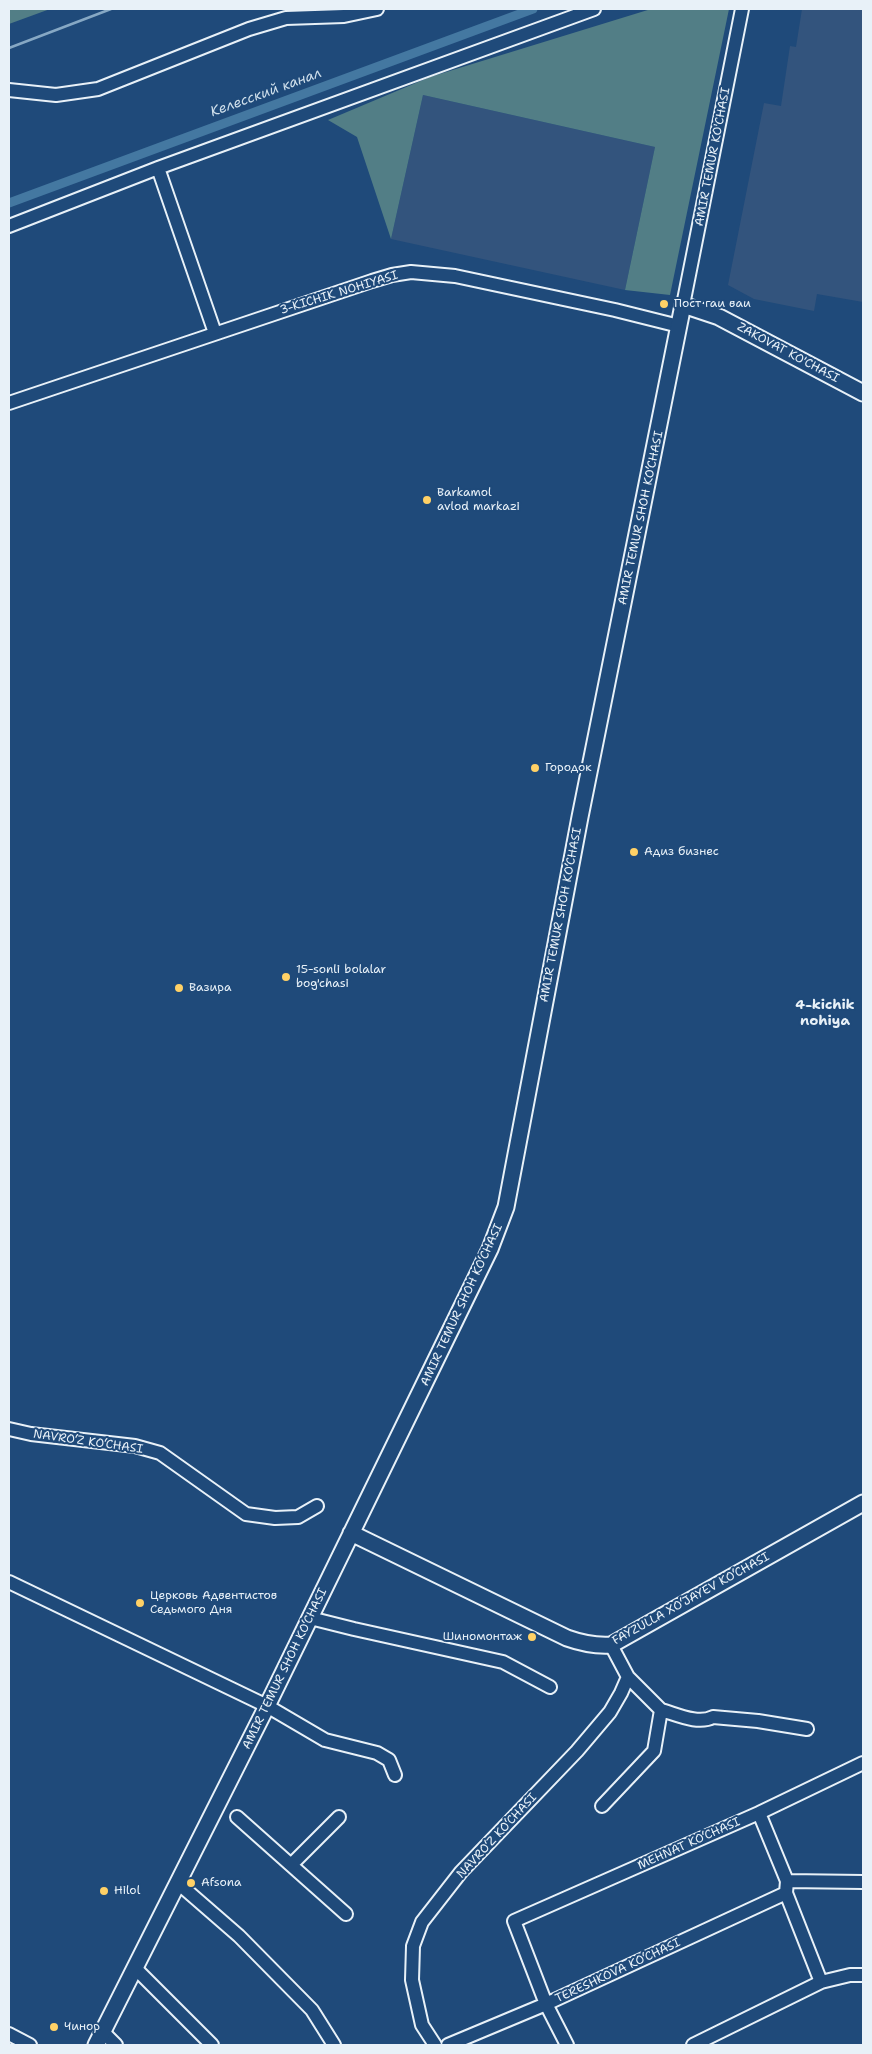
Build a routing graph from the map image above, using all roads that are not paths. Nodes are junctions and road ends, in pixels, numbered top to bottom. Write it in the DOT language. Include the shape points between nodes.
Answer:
graph roads {
  1 [pos="377,9"];
  2 [pos="594,9"];
  3 [pos="742,9"];
  4 [pos="9,90"];
  5 [pos="158,168"];
  6 [pos="9,226"];
  7 [pos="683,305"];
  8 [pos="679,326"];
  9 [pos="215,333"];
  10 [pos="863,393"];
  11 [pos="9,403"];
  12 [pos="9,1429"];
  13 [pos="863,1502"];
  14 [pos="317,1506"];
  15 [pos="352,1533"];
  16 [pos="9,1582"];
  17 [pos="310,1618"];
  18 [pos="610,1645"];
  19 [pos="628,1677"];
  20 [pos="550,1687"];
  21 [pos="267,1706"];
  22 [pos="661,1710"];
  23 [pos="806,1729"];
  24 [pos="863,1763"];
  25 [pos="395,1775"];
  26 [pos="602,1806"];
  27 [pos="759,1814"];
  28 [pos="237,1817"];
  29 [pos="339,1817"];
  30 [pos="291,1865"];
  31 [pos="863,1882"];
  32 [pos="178,1883"];
  33 [pos="786,1887"];
  34 [pos="346,1914"];
  35 [pos="134,1968"];
  36 [pos="863,1975"];
  37 [pos="821,1982"];
  38 [pos="546,2004"];
  39 [pos="9,2034"];
  40 [pos="99,2039"];
  41 [pos="30,2045"];
  42 [pos="116,2045"];
  43 [pos="212,2045"];
  44 [pos="334,2045"];
  45 [pos="436,2045"];
  46 [pos="448,2045"];
  47 [pos="567,2045"];
  48 [pos="692,2045"];
  1 -- 4 [label="street" via="344,16 286,18 249,29 98,89 56,95"];
  2 -- 5 [label="street"];
  3 -- 7 [label="street, AMIR TEMUR KO'CHASI"];
  5 -- 6 [label="street"];
  5 -- 9 [label="street"];
  7 -- 8 [label="main road, AMIR TEMUR SHOH KO‘CHASI"];
  7 -- 10 [label="main road, ZAKOVAT KO'CHASI" via="718,317"];
  8 -- 9 [label="street, 3-KICHIK NOHIYASI" via="455,276 411,272 378,279"];
  8 -- 15 [label="main road, AMIR TEMUR SHOH KO‘CHASI" via="574,844 506,1207 490,1249"];
  9 -- 11 [label="street, 3-KICHIK NOHIYASI"];
  12 -- 14 [label="street, NAVRO‘Z KO‘CHASI" via="135,1446 160,1453 246,1514 298,1517"];
  13 -- 18 [label="main road, FAYZULLA XO‘JAYEV KO‘CHASI"];
  15 -- 17 [label="main road, AMIR TEMUR SHOH KO‘CHASI"];
  15 -- 18 [label="main road, FAYZULLA XO‘JAYEV KO‘CHASI" via="567,1638 588,1644"];
  16 -- 21 [label="street"];
  17 -- 20 [label="street" via="503,1662"];
  17 -- 21 [label="main road, AMIR TEMUR SHOH KO‘CHASI"];
  18 -- 19 [label="street"];
  19 -- 22 [label="street"];
  19 -- 45 [label="street, NAVRO‘Z KO‘CHASI" via="610,1712 461,1872 422,1922 413,1946 412,1980 422,2025"];
  21 -- 25 [label="street" via="325,1740 377,1752 389,1760"];
  21 -- 32 [label="main road, AMIR TEMUR SHOH KO‘CHASI"];
  22 -- 23 [label="street" via="690,1719 713,1717"];
  22 -- 26 [label="street" via="654,1751"];
  24 -- 27 [label="street, MEHNAT KO‘CHASI"];
  27 -- 33 [label="street"];
  27 -- 38 [label="street, MEHNAT KO‘CHASI" via="514,1922"];
  28 -- 30 [label="street"];
  29 -- 30 [label="street"];
  30 -- 34 [label="street"];
  31 -- 33 [label="street, TERESHKOVA KO‘CHASI"];
  32 -- 35 [label="main road, AMIR TEMUR SHOH KO‘CHASI"];
  32 -- 44 [label="street" via="239,1936 312,2010"];
  33 -- 37 [label="street"];
  33 -- 38 [label="street, TERESHKOVA KO‘CHASI"];
  35 -- 40 [label="main road, AMIR TEMUR SHOH KO‘CHASI"];
  35 -- 43 [label="street"];
  36 -- 37 [label="street"];
  37 -- 48 [label="street"];
  38 -- 46 [label="street, TERESHKOVA KO‘CHASI"];
  38 -- 47 [label="street"];
  39 -- 41 [label="street"];
  40 -- 42 [label="street"];
}
